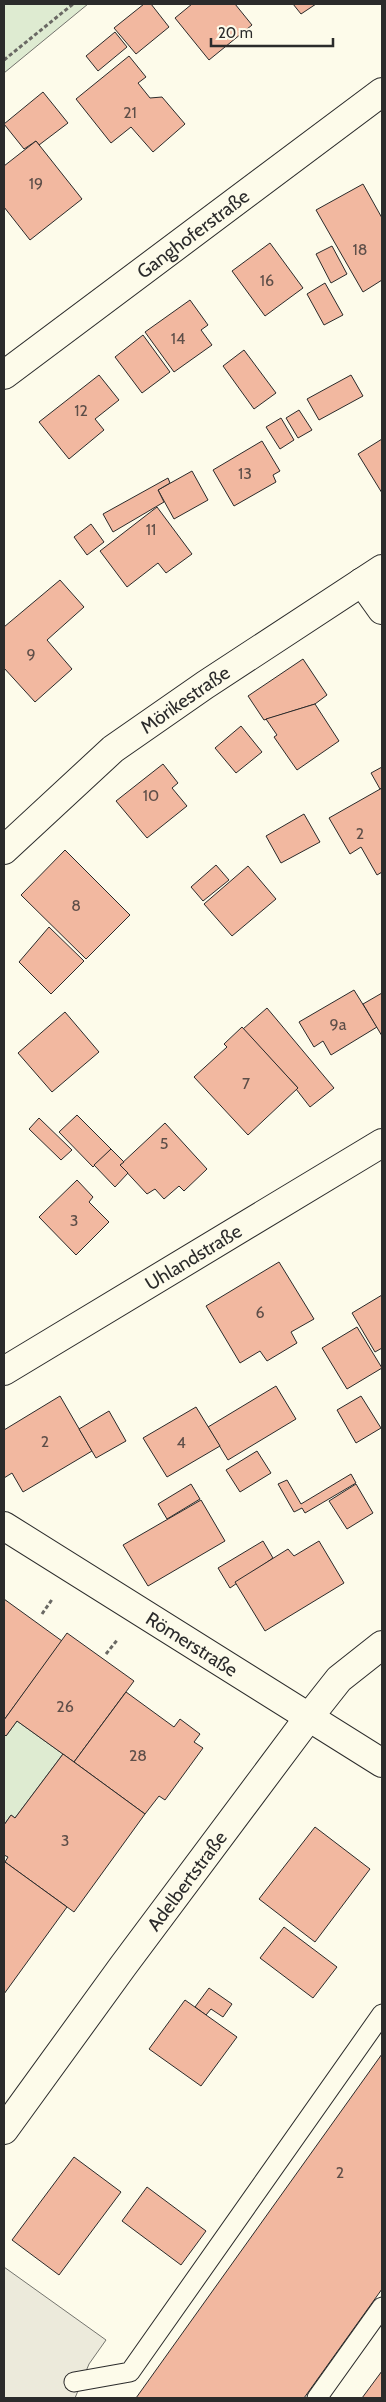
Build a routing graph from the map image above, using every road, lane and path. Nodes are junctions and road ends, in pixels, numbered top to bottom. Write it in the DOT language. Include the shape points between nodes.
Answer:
graph roads {
  1 [pos="73,4"];
  2 [pos="4,60"];
  3 [pos="382,92"];
  4 [pos="4,375"];
  5 [pos="372,575"];
  6 [pos="382,610"];
  7 [pos="4,850"];
  8 [pos="382,1143"];
  9 [pos="4,1371"];
  10 [pos="4,1526"];
  11 [pos="382,1645"];
  12 [pos="309,1717"];
  13 [pos="382,1762"];
  14 [pos="382,2014"];
  15 [pos="4,2130"];
  16 [pos="382,2307"];
  17 [pos="74,2382"];
  18 [pos="317,2398"];
  1 -- 2 [label="path"];
  3 -- 4 [label="street, Ganghoferstraße"];
  5 -- 6 [label="street"];
  5 -- 7 [label="street, Mörikestraße" via="113,749"];
  8 -- 9 [label="street, Uhlandstraße"];
  10 -- 12 [label="street, Römerstraße"];
  11 -- 12 [label="street, Adelbertstraße" via="339,1679"];
  12 -- 13 [label="street, Römerstraße"];
  12 -- 15 [label="street, Adelbertstraße" via="122,1966"];
  14 -- 17 [label="lane" via="130,2372"];
  16 -- 18 [label="lane"];
}
